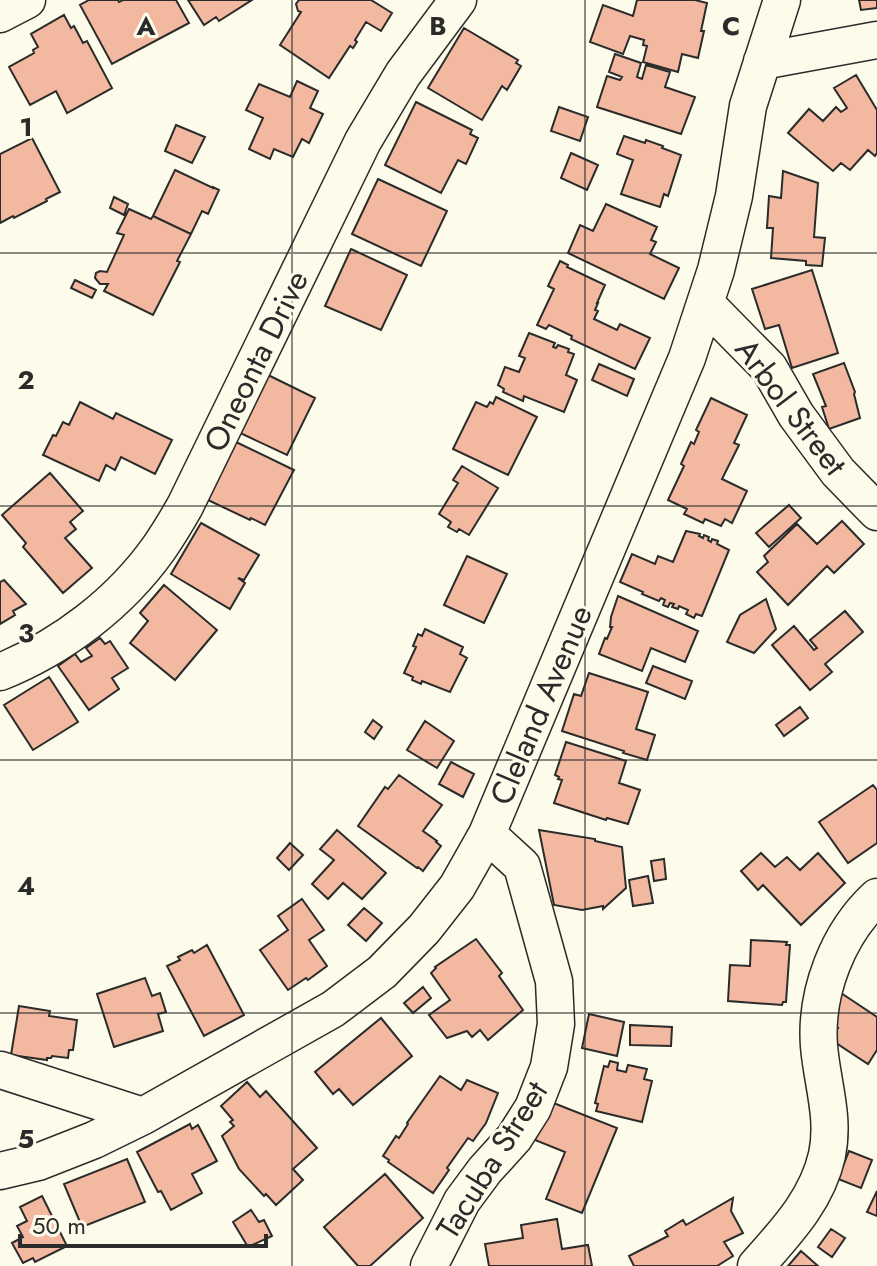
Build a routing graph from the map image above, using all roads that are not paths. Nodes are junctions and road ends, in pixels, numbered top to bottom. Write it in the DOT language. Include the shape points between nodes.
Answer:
graph roads {
  1 [pos="27,0"];
  2 [pos="458,0"];
  3 [pos="782,0"];
  4 [pos="0,14"];
  5 [pos="877,40"];
  6 [pos="762,61"];
  7 [pos="705,303"];
  8 [pos="877,512"];
  9 [pos="0,672"];
  10 [pos="487,834"];
  11 [pos="877,897"];
  12 [pos="1,1070"];
  13 [pos="143,1116"];
  14 [pos="0,1171"];
  15 [pos="429,1266"];
  16 [pos="756,1266"];
  1 -- 4 [label="street"];
  2 -- 9 [label="street, Oneonta Drive" via="403,74 363,141 185,506 158,549 121,593 72,634"];
  3 -- 6 [label="street, Cleland Avenue"];
  5 -- 6 [label="street"];
  6 -- 7 [label="street, Cleland Avenue"];
  7 -- 8 [label="street, Arbol Street" via="769,368 838,472"];
  7 -- 10 [label="street, Cleland Avenue" via="687,358"];
  10 -- 13 [label="street, Cleland Avenue" via="457,887 382,972 333,1009"];
  10 -- 15 [label="street, Tacuba Street" via="522,866 554,981 556,1024 549,1067 533,1108 462,1201"];
  11 -- 16 [label="street" via="848,931 829,969 821,1005 819,1045 830,1118 828,1153 818,1185 801,1214"];
  12 -- 13 [label="street"];
  13 -- 14 [label="street, Cleland Avenue" via="38,1162"];
}
